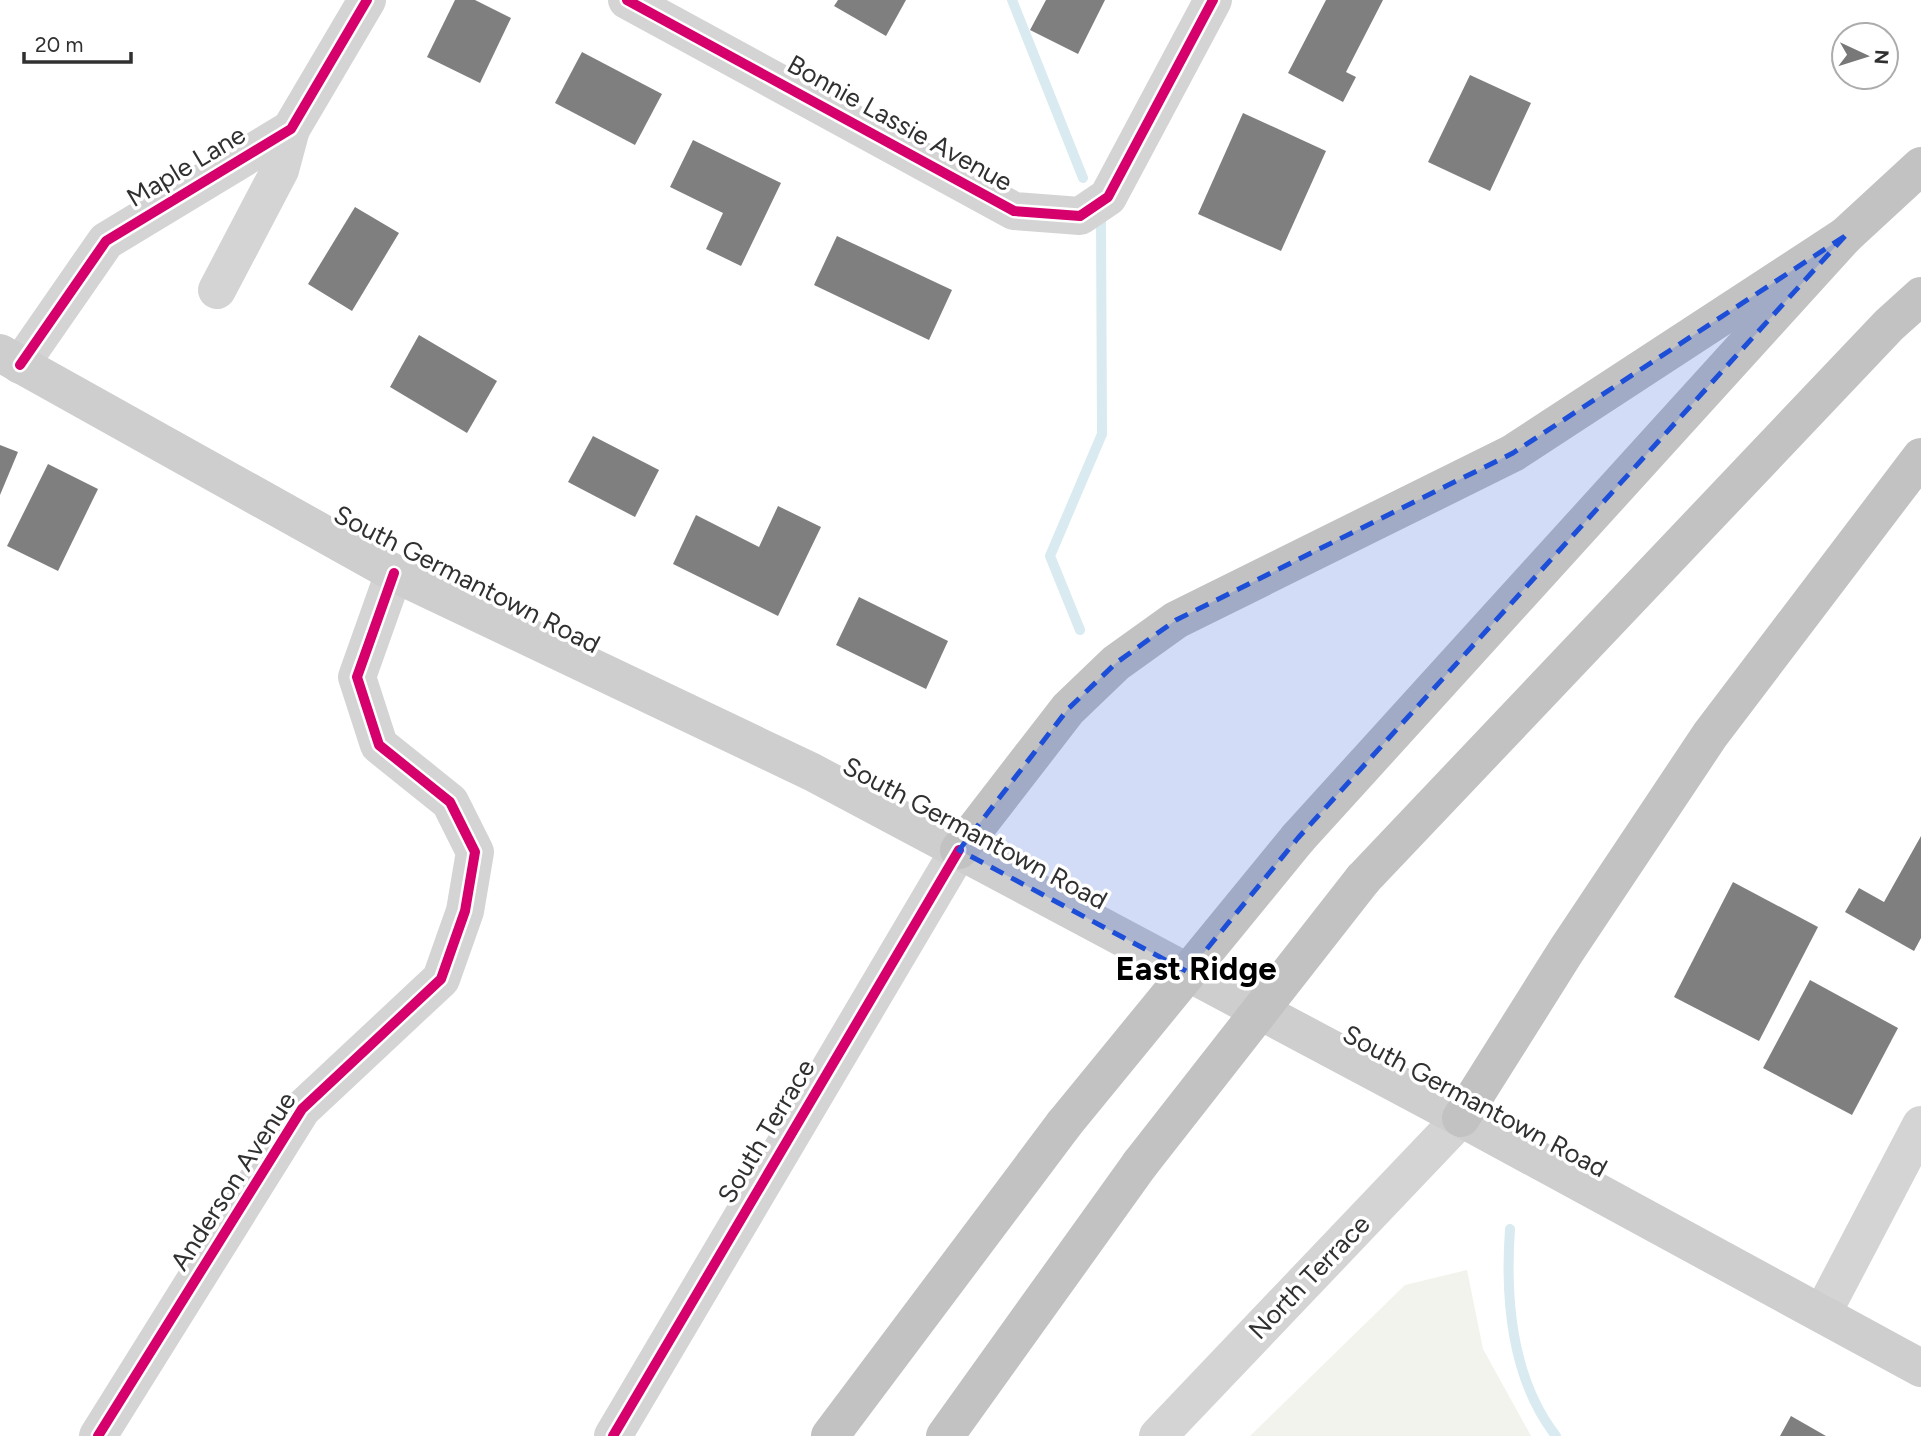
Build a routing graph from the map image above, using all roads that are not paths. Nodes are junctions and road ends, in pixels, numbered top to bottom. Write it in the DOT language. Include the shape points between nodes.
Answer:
graph roads {
  1 [pos="367,0"];
  2 [pos="627,0"];
  3 [pos="1213,0"];
  4 [pos="291,129"];
  5 [pos="1921,166"];
  6 [pos="1845,236"];
  7 [pos="217,290"];
  8 [pos="1921,296"];
  9 [pos="10,359"];
  10 [pos="1921,457"];
  11 [pos="394,573"];
  12 [pos="959,850"];
  13 [pos="1461,1118"];
  14 [pos="1921,1125"];
  15 [pos="1822,1314"];
  16 [pos="1921,1368"];
  17 [pos="98,1436"];
  18 [pos="613,1436"];
  19 [pos="830,1436"];
  20 [pos="945,1436"];
  21 [pos="1158,1436"];
  1 -- 4 [label="street, Maple Lane"];
  2 -- 3 [label="street, Bonnie Lassie Avenue" via="1014,211 1080,216 1108,197"];
  4 -- 7 [label="street, Maple Lane" via="280,170"];
  4 -- 9 [label="street, Maple Lane" via="106,241"];
  5 -- 6 [label="highway"];
  6 -- 12 [label="highway" via="1513,453 1177,620 1116,663 1068,709"];
  6 -- 19 [label="highway, bridge" via="1298,838 1064,1124"];
  8 -- 20 [label="highway, bridge" via="1363,879 1140,1164"];
  9 -- 11 [label="main road, South Germantown Road"];
  10 -- 13 [label="highway" via="1710,735"];
  11 -- 12 [label="main road, South Germantown Road" via="811,772"];
  11 -- 17 [label="street, Anderson Avenue" via="357,677 379,746 450,802 475,852 461,922 441,979 302,1109"];
  12 -- 13 [label="main road, South Germantown Road"];
  12 -- 18 [label="street, South Terrace"];
  13 -- 15 [label="main road, South Germantown Road"];
  13 -- 21 [label="street, North Terrace"];
  14 -- 15 [label="street"];
  15 -- 16 [label="main road, South Germantown Road"];
}
